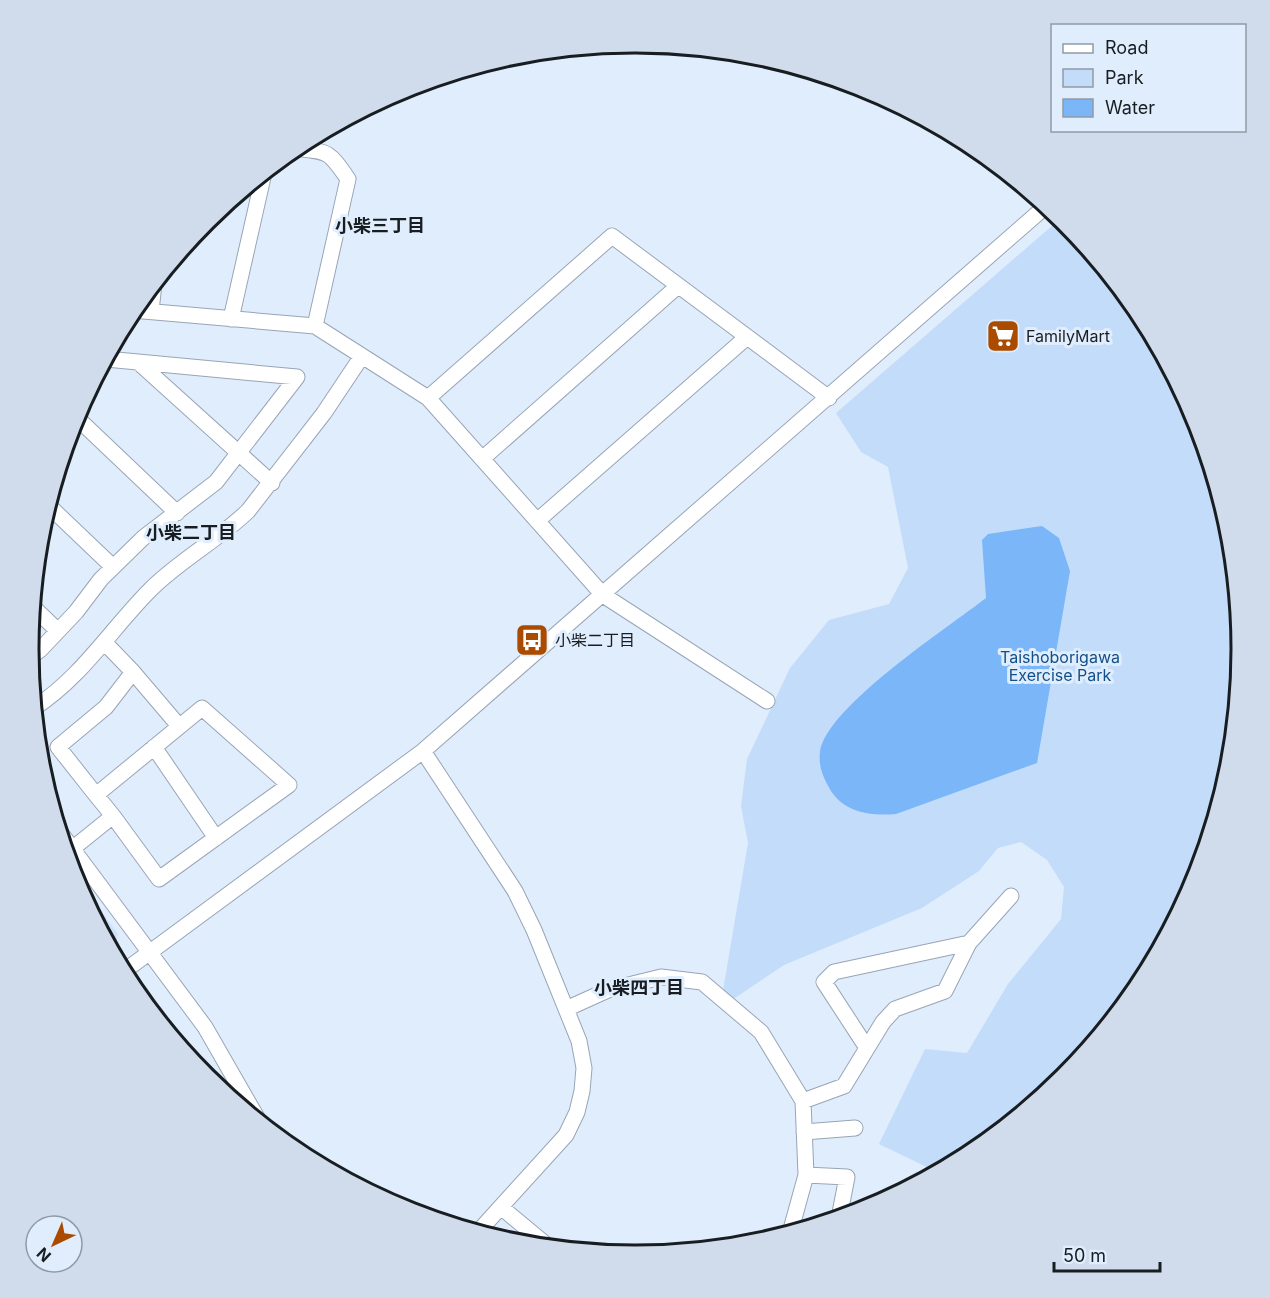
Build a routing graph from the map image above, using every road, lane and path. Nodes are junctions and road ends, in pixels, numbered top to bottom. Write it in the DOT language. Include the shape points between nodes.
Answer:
graph roads {
  1 [pos="309,150"];
  2 [pos="261,185"];
  3 [pos="1039,212"];
  4 [pos="678,286"];
  5 [pos="152,300"];
  6 [pos="144,311"];
  7 [pos="151,311"];
  8 [pos="231,319"];
  9 [pos="315,327"];
  10 [pos="747,337"];
  11 [pos="362,356"];
  12 [pos="114,360"];
  13 [pos="138,362"];
  14 [pos="428,398"];
  15 [pos="829,398"];
  16 [pos="83,424"];
  17 [pos="238,456"];
  18 [pos="482,459"];
  19 [pos="272,483"];
  20 [pos="55,512"];
  21 [pos="177,513"];
  22 [pos="537,521"];
  23 [pos="113,567"];
  24 [pos="603,595"];
  25 [pos="40,614"];
  26 [pos="58,631"];
  27 [pos="105,643"];
  28 [pos="39,649"];
  29 [pos="133,672"];
  30 [pos="41,700"];
  31 [pos="767,701"];
  32 [pos="179,726"];
  33 [pos="154,747"];
  34 [pos="423,751"];
  35 [pos="96,795"];
  36 [pos="113,816"];
  37 [pos="216,837"];
  38 [pos="73,848"];
  39 [pos="76,854"];
  40 [pos="1011,896"];
  41 [pos="969,943"];
  42 [pos="149,953"];
  43 [pos="131,966"];
  44 [pos="566,1009"];
  45 [pos="867,1048"];
  46 [pos="803,1101"];
  47 [pos="248,1102"];
  48 [pos="855,1128"];
  49 [pos="804,1132"];
  50 [pos="806,1175"];
  51 [pos="502,1208"];
  52 [pos="841,1208"];
  53 [pos="793,1224"];
  54 [pos="484,1226"];
  55 [pos="537,1237"];
  1 -- 9 [label="street" via="332,156 348,179"];
  2 -- 8 [label="street"];
  3 -- 15 [label="street"];
  4 -- 10 [label="street"];
  4 -- 14 [label="street" via="612,236"];
  4 -- 18 [label="street"];
  5 -- 7 [label="street"];
  6 -- 7 [label="street"];
  7 -- 8 [label="street"];
  8 -- 9 [label="street"];
  9 -- 11 [label="street"];
  10 -- 15 [label="street"];
  10 -- 22 [label="street"];
  11 -- 14 [label="street"];
  11 -- 19 [label="street"];
  12 -- 13 [label="street"];
  13 -- 17 [label="street"];
  13 -- 17 [label="street" via="297,377"];
  14 -- 18 [label="street"];
  15 -- 24 [label="street"];
  16 -- 21 [label="street"];
  17 -- 19 [label="street"];
  17 -- 21 [label="street" via="216,482"];
  18 -- 22 [label="street"];
  19 -- 27 [label="street" via="236,523 149,590"];
  20 -- 23 [label="street"];
  21 -- 23 [label="street" via="143,537"];
  22 -- 24 [label="street"];
  23 -- 26 [label="street"];
  24 -- 31 [label="street"];
  24 -- 34 [label="street"];
  25 -- 26 [label="street"];
  26 -- 28 [label="street"];
  27 -- 29 [label="street"];
  27 -- 30 [label="street" via="59,690"];
  29 -- 32 [label="street"];
  29 -- 35 [label="street" via="106,707 58,747"];
  32 -- 33 [label="street"];
  32 -- 37 [label="street" via="202,708 289,785"];
  33 -- 35 [label="street"];
  33 -- 37 [label="street"];
  34 -- 42 [label="street"];
  34 -- 44 [label="street" via="515,891"];
  35 -- 36 [label="street"];
  36 -- 37 [label="street" via="159,879"];
  36 -- 38 [label="street"];
  39 -- 42 [label="street"];
  40 -- 41 [label="street"];
  41 -- 45 [label="street" via="945,991 895,1009"];
  41 -- 45 [label="street" via="834,972 824,982"];
  42 -- 43 [label="street"];
  42 -- 47 [label="street" via="205,1027"];
  44 -- 46 [label="street" via="608,990 661,977 702,982 760,1032"];
  44 -- 51 [label="street" via="579,1041 584,1068 577,1112 566,1135"];
  45 -- 46 [label="street" via="844,1086"];
  46 -- 49 [label="street"];
  48 -- 49 [label="street"];
  49 -- 50 [label="street"];
  50 -- 52 [label="street" via="847,1177"];
  50 -- 53 [label="street"];
  51 -- 54 [label="street"];
  51 -- 55 [label="street"];
}
